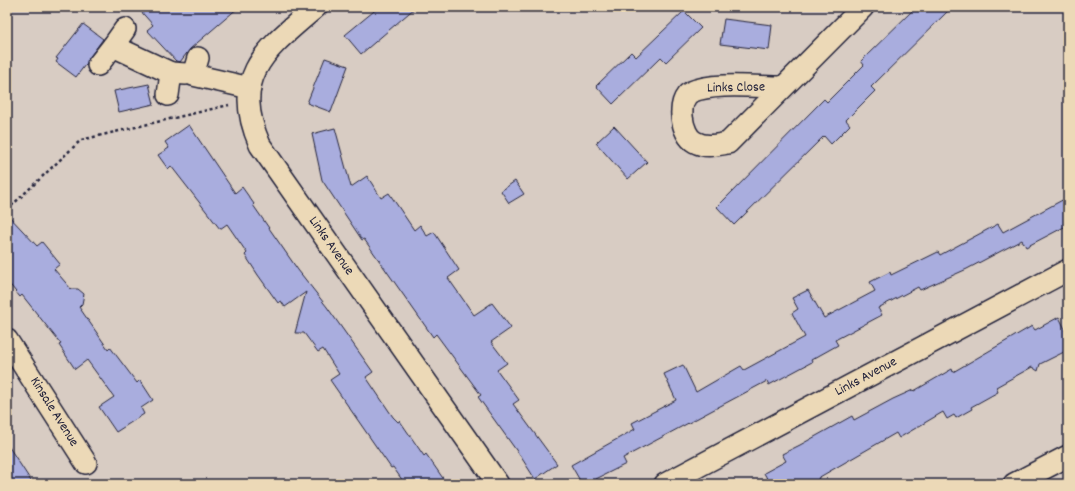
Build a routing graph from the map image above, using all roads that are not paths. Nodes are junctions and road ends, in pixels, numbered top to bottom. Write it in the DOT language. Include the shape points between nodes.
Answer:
graph roads {
  1 [pos="316,7"];
  2 [pos="863,7"];
  3 [pos="125,29"];
  4 [pos="113,46"];
  5 [pos="98,64"];
  6 [pos="171,73"];
  7 [pos="782,87"];
  8 [pos="249,94"];
  9 [pos="168,95"];
  10 [pos="1068,270"];
  11 [pos="7,340"];
  12 [pos="1068,456"];
  13 [pos="86,463"];
  14 [pos="498,484"];
  15 [pos="665,484"];
  16 [pos="1014,484"];
  1 -- 8 [label="street, Links Avenue" via="264,56 254,71"];
  2 -- 7 [label="street, Links Close"];
  3 -- 4 [label="street"];
  4 -- 5 [label="street"];
  4 -- 6 [label="street"];
  6 -- 8 [label="street" via="195,66"];
  6 -- 9 [label="street"];
  8 -- 14 [label="street, Links Avenue" via="252,129 260,145"];
  10 -- 15 [label="street, Links Avenue"];
  11 -- 13 [label="street, Kinsale Avenue"];
  12 -- 16 [label="street"];
}
